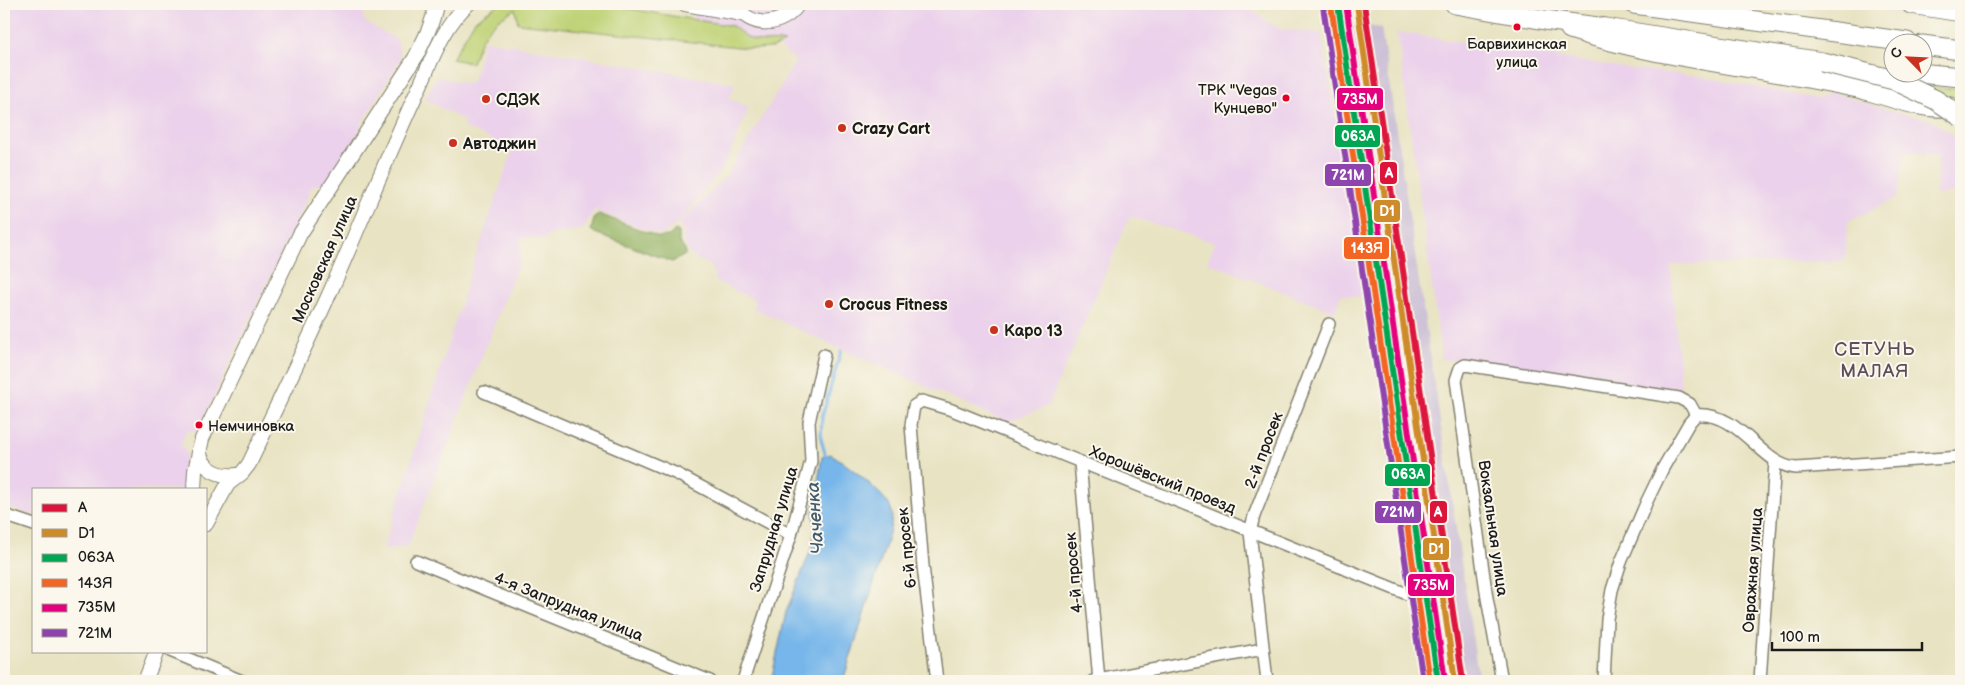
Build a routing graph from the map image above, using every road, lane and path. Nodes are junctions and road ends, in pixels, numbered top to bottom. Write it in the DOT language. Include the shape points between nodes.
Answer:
graph roads {
  1 [pos="437,4"];
  2 [pos="468,4"];
  3 [pos="685,4"];
  4 [pos="798,4"];
  5 [pos="1455,4"];
  6 [pos="1634,4"];
  7 [pos="1911,4"];
  8 [pos="738,9"];
  9 [pos="1961,12"];
  10 [pos="454,19"];
  11 [pos="1545,20"];
  12 [pos="1882,39"];
  13 [pos="1932,46"];
  14 [pos="1961,50"];
  15 [pos="1822,62"];
  16 [pos="1882,70"];
  17 [pos="1932,74"];
  18 [pos="1961,77"];
  19 [pos="1961,106"];
  20 [pos="1961,117"];
  21 [pos="1329,324"];
  22 [pos="824,354"];
  23 [pos="484,392"];
  24 [pos="912,411"];
  25 [pos="1696,415"];
  26 [pos="199,448"];
  27 [pos="1961,457"];
  28 [pos="1080,462"];
  29 [pos="1775,462"];
  30 [pos="237,475"];
  31 [pos="194,488"];
  32 [pos="4,514"];
  33 [pos="208,520"];
  34 [pos="32,524"];
  35 [pos="1250,532"];
  36 [pos="791,535"];
  37 [pos="416,561"];
  38 [pos="1406,594"];
  39 [pos="1263,649"];
  40 [pos="157,652"];
  41 [pos="172,652"];
  42 [pos="145,681"];
  43 [pos="242,681"];
  44 [pos="710,681"];
  45 [pos="743,681"];
  46 [pos="937,681"];
  47 [pos="1096,681"];
  48 [pos="1267,681"];
  49 [pos="1502,681"];
  50 [pos="1604,681"];
  51 [pos="1760,681"];
  1 -- 10 [label="street" via="441,16 446,20"];
  1 -- 26 [label="street, Московская улица" via="415,58 291,251"];
  2 -- 10 [label="street, Московская улица"];
  3 -- 8 [label="street"];
  4 -- 8 [label="street" via="788,16 775,22 762,23"];
  5 -- 11 [label="main road"];
  6 -- 12 [label="main road"];
  7 -- 9 [label="main road"];
  10 -- 30 [label="street, Московская улица" via="396,136 331,290 256,450 246,469"];
  11 -- 15 [label="main road"];
  11 -- 19 [label="main road" via="1637,48 1693,60 1818,80 1915,105"];
  13 -- 14 [label="main road"];
  15 -- 16 [label="main road, bridge"];
  15 -- 20 [label="main road, bridge" via="1894,80 1936,100"];
  17 -- 18 [label="main road"];
  21 -- 35 [label="street, 2-й просек"];
  22 -- 36 [label="street, Запрудная улица" via="809,422 811,461"];
  23 -- 36 [label="street" via="677,474"];
  24 -- 28 [label="street, Хорошёвский проезд" via="917,403 926,402"];
  24 -- 46 [label="street, 6-й просек" via="923,566"];
  25 -- 29 [label="street" via="1717,416 1736,427"];
  25 -- 49 [label="street, Вокзальная улица" via="1690,404 1679,398 1465,365 1460,368 1456,380"];
  25 -- 50 [label="street" via="1663,468 1621,562 1607,619"];
  26 -- 30 [label="street" via="202,462 207,467 221,474"];
  26 -- 31 [label="street, Московская улица"];
  27 -- 29 [label="street" via="1796,468"];
  28 -- 35 [label="street, Хорошёвский проезд"];
  28 -- 47 [label="street, 4-й просек"];
  29 -- 51 [label="street, Овражная улица"];
  30 -- 33 [label="street, Московская улица" via="221,494"];
  32 -- 34 [label="street"];
  35 -- 38 [label="street, Хорошёвский проезд"];
  35 -- 39 [label="street, 2-й просек"];
  36 -- 45 [label="street, Запрудная улица"];
  37 -- 44 [label="street, 4-я Запрудная улица"];
  39 -- 47 [label="street"];
  39 -- 48 [label="street, 2-й просек"];
  40 -- 42 [label="street"];
  41 -- 43 [label="street"];
}
